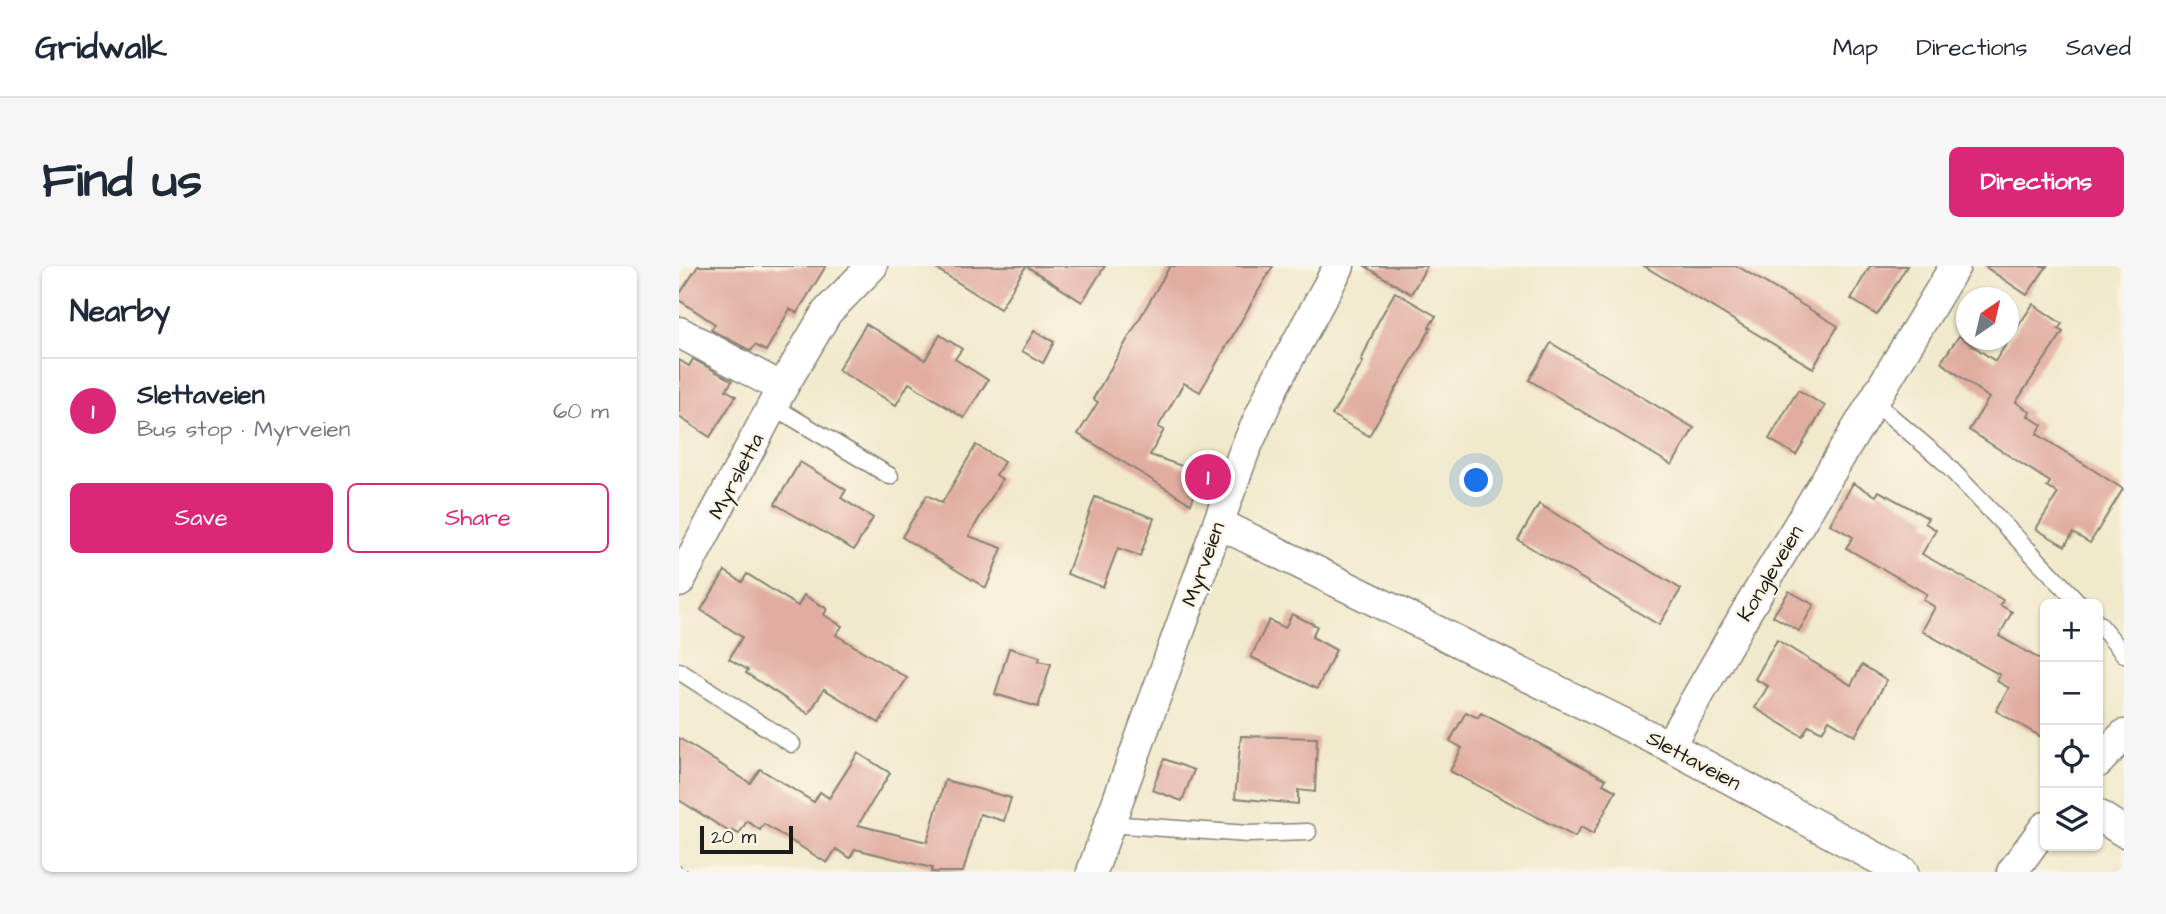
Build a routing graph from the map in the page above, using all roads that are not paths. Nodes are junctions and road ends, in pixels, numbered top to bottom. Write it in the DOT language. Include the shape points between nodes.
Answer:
graph roads {
  1 [pos="871,266"];
  2 [pos="1339,266"];
  3 [pos="1955,266"];
  4 [pos="679,332"];
  5 [pos="778,398"];
  6 [pos="1874,402"];
  7 [pos="890,475"];
  8 [pos="1218,523"];
  9 [pos="679,582"];
  10 [pos="2075,599"];
  11 [pos="2103,629"];
  12 [pos="2124,654"];
  13 [pos="679,671"];
  14 [pos="2124,735"];
  15 [pos="792,744"];
  16 [pos="1669,746"];
  17 [pos="2103,757"];
  18 [pos="2103,818"];
  19 [pos="1109,824"];
  20 [pos="1308,832"];
  21 [pos="2124,832"];
  22 [pos="2040,834"];
  23 [pos="1092,872"];
  24 [pos="1903,872"];
  25 [pos="2012,872"];
  1 -- 5 [label="street, Myrsletta" via="827,312"];
  2 -- 8 [label="street, Myrveien" via="1270,394"];
  3 -- 6 [label="street, Kongleveien"];
  4 -- 5 [label="street, Myrsletta"];
  5 -- 7 [label="lane, Myrsletta"];
  5 -- 9 [label="street, Myrsletta"];
  6 -- 10 [label="lane" via="1941,459"];
  6 -- 16 [label="street, Kongleveien"];
  8 -- 16 [label="street, Slettaveien"];
  8 -- 19 [label="street, Myrveien"];
  11 -- 12 [label="lane"];
  13 -- 15 [label="lane"];
  14 -- 17 [label="street"];
  16 -- 24 [label="street, Slettaveien"];
  18 -- 21 [label="street"];
  19 -- 20 [label="lane" via="1248,834"];
  19 -- 23 [label="street, Myrveien"];
  22 -- 25 [label="street"];
}
